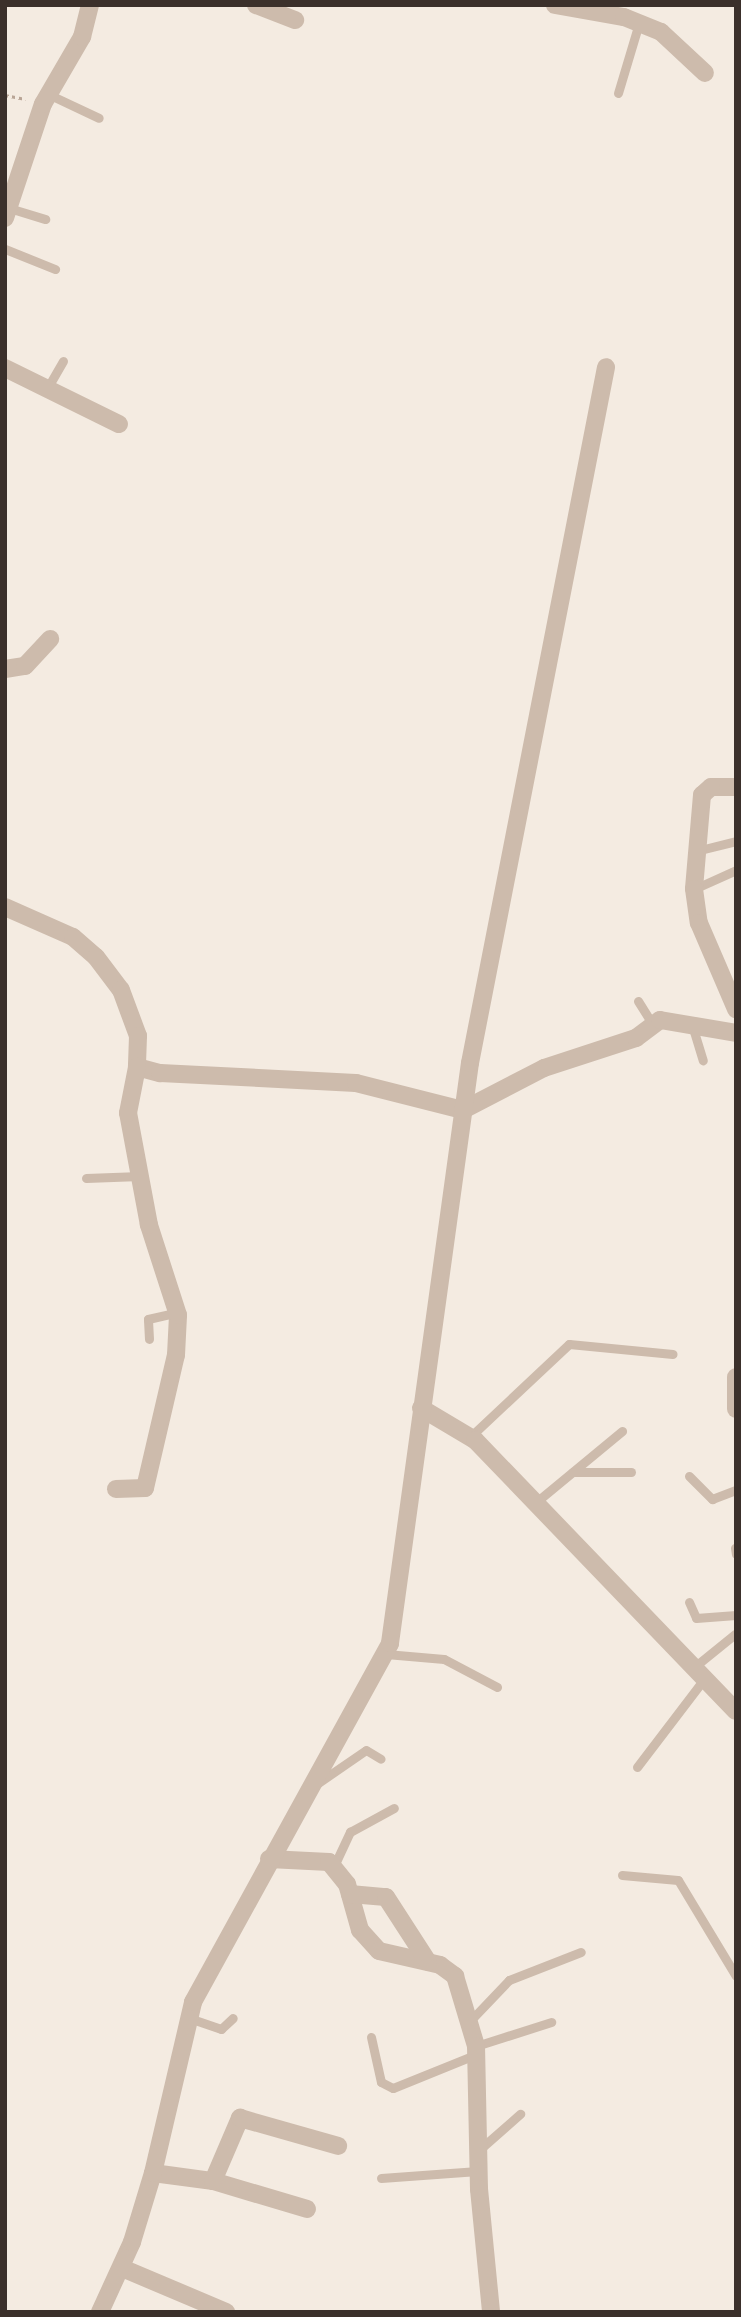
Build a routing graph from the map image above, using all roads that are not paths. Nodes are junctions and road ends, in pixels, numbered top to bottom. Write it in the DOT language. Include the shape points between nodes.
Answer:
graph roads {
  1 [pos="90,5"];
  2 [pos="256,5"];
  3 [pos="555,5"];
  4 [pos="295,20"];
  5 [pos="639,23"];
  6 [pos="705,73"];
  7 [pos="618,93"];
  8 [pos="46,99"];
  9 [pos="99,118"];
  10 [pos="7,213"];
  11 [pos="45,219"];
  12 [pos="5,249"];
  13 [pos="55,269"];
  14 [pos="63,361"];
  15 [pos="606,367"];
  16 [pos="5,368"];
  17 [pos="48,387"];
  18 [pos="119,424"];
  19 [pos="50,639"];
  20 [pos="5,669"];
  21 [pos="736,787"];
  22 [pos="736,841"];
  23 [pos="696,851"];
  24 [pos="736,870"];
  25 [pos="694,889"];
  26 [pos="5,907"];
  27 [pos="638,1001"];
  28 [pos="735,1002"];
  29 [pos="691,1023"];
  30 [pos="653,1025"];
  31 [pos="736,1033"];
  32 [pos="703,1060"];
  33 [pos="138,1068"];
  34 [pos="463,1110"];
  35 [pos="142,1175"];
  36 [pos="86,1178"];
  37 [pos="178,1312"];
  38 [pos="149,1339"];
  39 [pos="673,1354"];
  40 [pos="736,1377"];
  41 [pos="421,1408"];
  42 [pos="736,1409"];
  43 [pos="622,1431"];
  44 [pos="470,1437"];
  45 [pos="573,1472"];
  46 [pos="631,1472"];
  47 [pos="689,1476"];
  48 [pos="116,1489"];
  49 [pos="736,1490"];
  50 [pos="535,1503"];
  51 [pos="689,1602"];
  52 [pos="736,1615"];
  53 [pos="735,1634"];
  54 [pos="386,1654"];
  55 [pos="699,1674"];
  56 [pos="497,1687"];
  57 [pos="736,1711"];
  58 [pos="381,1759"];
  59 [pos="637,1767"];
  60 [pos="305,1792"];
  61 [pos="394,1808"];
  62 [pos="269,1859"];
  63 [pos="334,1866"];
  64 [pos="622,1875"];
  65 [pos="350,1894"];
  66 [pos="581,1952"];
  67 [pos="428,1962"];
  68 [pos="736,1976"];
  69 [pos="189,2018"];
  70 [pos="233,2018"];
  71 [pos="469,2022"];
  72 [pos="551,2022"];
  73 [pos="372,2037"];
  74 [pos="476,2050"];
  75 [pos="520,2114"];
  76 [pos="338,2146"];
  77 [pos="478,2151"];
  78 [pos="478,2171"];
  79 [pos="153,2173"];
  80 [pos="381,2178"];
  81 [pos="213,2181"];
  82 [pos="307,2209"];
  83 [pos="122,2268"];
  84 [pos="102,2311"];
  85 [pos="226,2312"];
  86 [pos="491,2312"];
  1 -- 8 [label="street" via="82,37"];
  2 -- 4 [label="street"];
  3 -- 5 [label="street"];
  5 -- 6 [label="street" via="661,32"];
  5 -- 7 [label="lane"];
  8 -- 9 [label="lane"];
  8 -- 10 [label="street"];
  10 -- 11 [label="lane"];
  12 -- 13 [label="lane"];
  14 -- 17 [label="lane"];
  15 -- 34 [label="street"];
  16 -- 17 [label="street"];
  17 -- 18 [label="street"];
  19 -- 20 [label="street" via="25,666"];
  21 -- 23 [label="street" via="711,787 702,795"];
  22 -- 23 [label="lane"];
  23 -- 25 [label="street"];
  24 -- 25 [label="lane"];
  25 -- 28 [label="street" via="699,923"];
  26 -- 33 [label="street" via="73,937 96,957 121,990 138,1035"];
  27 -- 30 [label="lane"];
  29 -- 30 [label="street" via="672,1019"];
  29 -- 31 [label="street"];
  29 -- 32 [label="lane"];
  30 -- 34 [label="street" via="636,1038 544,1068"];
  33 -- 34 [label="street" via="356,1083"];
  33 -- 35 [label="street" via="128,1113"];
  34 -- 41 [label="street"];
  35 -- 36 [label="lane"];
  35 -- 37 [label="street" via="149,1225"];
  37 -- 38 [label="lane" via="148,1319"];
  37 -- 48 [label="street" via="176,1355 145,1488"];
  39 -- 44 [label="lane" via="590,1341 569,1345"];
  40 -- 42 [label="street"];
  41 -- 44 [label="street"];
  41 -- 54 [label="street"];
  43 -- 45 [label="lane"];
  44 -- 50 [label="street"];
  45 -- 46 [label="lane"];
  45 -- 50 [label="lane"];
  47 -- 49 [label="lane" via="712,1499"];
  50 -- 55 [label="street"];
  51 -- 52 [label="lane" via="696,1618"];
  53 -- 55 [label="lane"];
  54 -- 56 [label="lane" via="454,1662"];
  54 -- 60 [label="street"];
  55 -- 57 [label="street"];
  55 -- 59 [label="lane"];
  58 -- 60 [label="lane" via="366,1750"];
  60 -- 62 [label="street"];
  61 -- 63 [label="lane" via="349,1832"];
  62 -- 63 [label="street" via="317,1859"];
  62 -- 69 [label="street"];
  63 -- 65 [label="street"];
  64 -- 68 [label="lane" via="678,1880"];
  65 -- 67 [label="street" via="386,1898"];
  65 -- 67 [label="street" via="355,1922 379,1951"];
  66 -- 71 [label="lane" via="509,1980"];
  67 -- 71 [label="street" via="455,1976"];
  69 -- 70 [label="lane" via="221,2029"];
  69 -- 79 [label="street"];
  71 -- 74 [label="street"];
  72 -- 74 [label="lane"];
  73 -- 74 [label="lane" via="381,2082 393,2088"];
  74 -- 77 [label="street"];
  75 -- 77 [label="lane"];
  76 -- 81 [label="street" via="240,2118"];
  77 -- 78 [label="street"];
  78 -- 80 [label="lane"];
  78 -- 86 [label="street"];
  79 -- 81 [label="street"];
  79 -- 83 [label="street"];
  81 -- 82 [label="street"];
  83 -- 84 [label="street"];
  83 -- 85 [label="street"];
}
